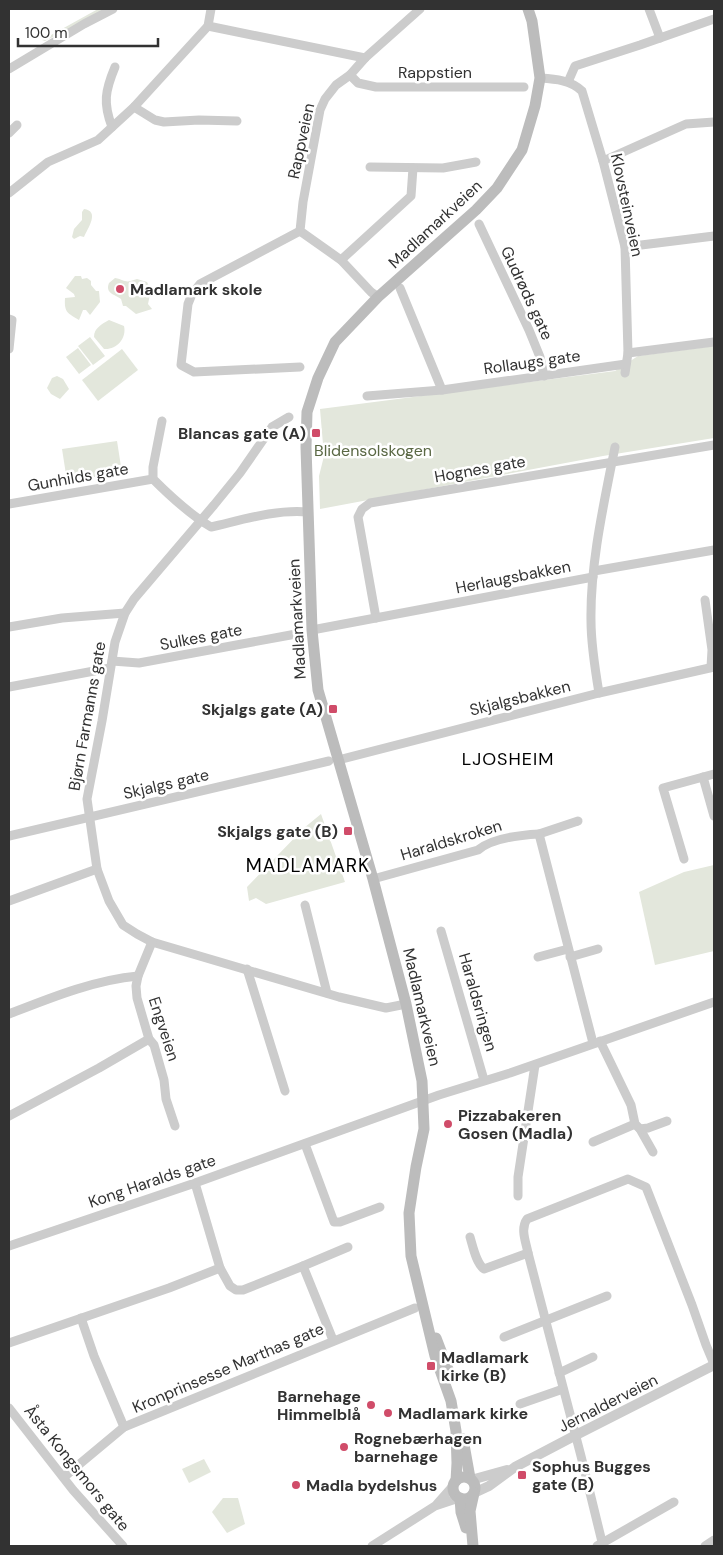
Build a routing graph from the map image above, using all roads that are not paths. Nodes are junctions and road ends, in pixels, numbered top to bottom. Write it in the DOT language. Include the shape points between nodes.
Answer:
graph roads {
  1 [pos="112,9"];
  2 [pos="212,9"];
  3 [pos="420,9"];
  4 [pos="528,9"];
  5 [pos="649,9"];
  6 [pos="714,19"];
  7 [pos="208,26"];
  8 [pos="660,38"];
  9 [pos="366,58"];
  10 [pos="115,67"];
  11 [pos="9,69"];
  12 [pos="350,75"];
  13 [pos="540,78"];
  14 [pos="568,82"];
  15 [pos="524,87"];
  16 [pos="134,107"];
  17 [pos="237,121"];
  18 [pos="714,122"];
  19 [pos="17,125"];
  20 [pos="112,127"];
  21 [pos="9,133"];
  22 [pos="604,161"];
  23 [pos="476,162"];
  24 [pos="370,166"];
  25 [pos="413,168"];
  26 [pos="9,193"];
  27 [pos="479,224"];
  28 [pos="300,231"];
  29 [pos="714,236"];
  30 [pos="625,247"];
  31 [pos="342,260"];
  32 [pos="400,288"];
  33 [pos="378,297"];
  34 [pos="9,319"];
  35 [pos="714,342"];
  36 [pos="9,349"];
  37 [pos="628,353"];
  38 [pos="300,367"];
  39 [pos="626,369"];
  40 [pos="544,376"];
  41 [pos="442,390"];
  42 [pos="367,396"];
  43 [pos="289,417"];
  44 [pos="162,421"];
  45 [pos="714,446"];
  46 [pos="614,447"];
  47 [pos="612,462"];
  48 [pos="152,479"];
  49 [pos="9,504"];
  50 [pos="308,512"];
  51 [pos="200,521"];
  52 [pos="714,550"];
  53 [pos="594,574"];
  54 [pos="705,600"];
  55 [pos="125,612"];
  56 [pos="376,618"];
  57 [pos="9,627"];
  58 [pos="312,630"];
  59 [pos="296,634"];
  60 [pos="111,665"];
  61 [pos="712,667"];
  62 [pos="9,687"];
  63 [pos="599,693"];
  64 [pos="334,760"];
  65 [pos="714,774"];
  66 [pos="703,777"];
  67 [pos="714,816"];
  68 [pos="89,818"];
  69 [pos="578,821"];
  70 [pos="539,834"];
  71 [pos="9,836"];
  72 [pos="684,859"];
  73 [pos="97,869"];
  74 [pos="373,879"];
  75 [pos="9,901"];
  76 [pos="305,905"];
  77 [pos="441,931"];
  78 [pos="152,942"];
  79 [pos="598,949"];
  80 [pos="569,953"];
  81 [pos="538,957"];
  82 [pos="247,969"];
  83 [pos="138,976"];
  84 [pos="328,993"];
  85 [pos="714,1002"];
  86 [pos="406,1004"];
  87 [pos="9,1014"];
  88 [pos="149,1039"];
  89 [pos="596,1042"];
  90 [pos="535,1064"];
  91 [pos="484,1080"];
  92 [pos="285,1091"];
  93 [pos="424,1101"];
  94 [pos="9,1116"];
  95 [pos="666,1121"];
  96 [pos="174,1126"];
  97 [pos="637,1127"];
  98 [pos="593,1142"];
  99 [pos="304,1144"];
  100 [pos="653,1152"];
  101 [pos="195,1183"];
  102 [pos="518,1196"];
  103 [pos="380,1207"];
  104 [pos="470,1237"];
  105 [pos="9,1246"];
  106 [pos="348,1247"];
  107 [pos="528,1253"];
  108 [pos="303,1266"];
  109 [pos="220,1268"];
  110 [pos="607,1296"];
  111 [pos="420,1297"];
  112 [pos="415,1308"];
  113 [pos="81,1318"];
  114 [pos="546,1321"];
  115 [pos="504,1337"];
  116 [pos="333,1340"];
  117 [pos="9,1343"];
  118 [pos="593,1357"];
  119 [pos="714,1365"];
  120 [pos="559,1373"];
  121 [pos="563,1388"];
  122 [pos="520,1404"];
  123 [pos="9,1408"];
  124 [pos="124,1427"];
  125 [pos="576,1435"];
  126 [pos="515,1467"];
  127 [pos="64,1477"];
  128 [pos="470,1479"];
  129 [pos="454,1484"];
  130 [pos="474,1493"];
  131 [pos="459,1498"];
  132 [pos="674,1502"];
  133 [pos="435,1506"];
  134 [pos="714,1540"];
  135 [pos="600,1545"];
  136 [pos="123,1546"];
  137 [pos="372,1546"];
  138 [pos="472,1546"];
  139 [pos="705,1546"];
  1 -- 11 [label="street"];
  2 -- 7 [label="street"];
  3 -- 9 [label="street, Rappveien"];
  4 -- 13 [label="main road, Madlamarkveien"];
  5 -- 8 [label="street"];
  6 -- 8 [label="street"];
  7 -- 9 [label="street"];
  7 -- 16 [label="street"];
  8 -- 14 [label="street" via="575,66"];
  9 -- 12 [label="street, Rappveien"];
  10 -- 20 [label="street" via="104,101"];
  12 -- 15 [label="street, Rappstien" via="358,83 376,87"];
  12 -- 28 [label="street, Rappveien" via="336,85 320,110"];
  13 -- 14 [label="street"];
  13 -- 33 [label="main road, Madlamarkveien" via="522,150 498,188"];
  14 -- 22 [label="street, Klovsteinveien" via="582,91"];
  16 -- 17 [label="street" via="146,116 164,122"];
  16 -- 20 [label="street"];
  18 -- 22 [label="street" via="686,124"];
  19 -- 21 [label="street"];
  20 -- 26 [label="street" via="98,140 48,162"];
  22 -- 30 [label="street, Klovsteinveien"];
  23 -- 25 [label="street" via="443,168"];
  24 -- 25 [label="street"];
  25 -- 31 [label="street" via="411,196"];
  27 -- 40 [label="street, Gudrøds gate" via="536,348"];
  28 -- 31 [label="street"];
  28 -- 38 [label="street" via="200,284 188,304 181,365 194,372"];
  29 -- 30 [label="street"];
  30 -- 37 [label="street, Klovsteinveien"];
  31 -- 33 [label="street"];
  32 -- 41 [label="street"];
  33 -- 50 [label="main road, Madlamarkveien" via="335,342 311,397 306,447"];
  34 -- 36 [label="street" via="12,320"];
  35 -- 37 [label="street"];
  37 -- 39 [label="street, Klovsteinveien"];
  39 -- 40 [label="street, Rollaugs gate"];
  40 -- 41 [label="street, Rollaugs gate"];
  41 -- 42 [label="street, Rollaugs gate"];
  43 -- 51 [label="street, Bjørn Farmanns gate" via="272,427 240,473"];
  44 -- 48 [label="street, Gunhilds gate"];
  45 -- 47 [label="street, Hognes gate"];
  46 -- 47 [label="street"];
  47 -- 53 [label="street"];
  47 -- 56 [label="street, Hognes gate" via="370,503 358,517"];
  48 -- 49 [label="street, Gunhilds gate"];
  48 -- 51 [label="street, Gunhilds gate"];
  50 -- 51 [label="street" via="256,517 211,527"];
  50 -- 58 [label="main road, Madlamarkveien"];
  51 -- 55 [label="street, Bjørn Farmanns gate"];
  52 -- 53 [label="street, Herlaugsbakken"];
  53 -- 56 [label="street, Herlaugsbakken"];
  53 -- 63 [label="street" via="591,620"];
  54 -- 61 [label="street, Skjalgsbakken"];
  55 -- 57 [label="street"];
  55 -- 60 [label="street, Bjørn Farmanns gate"];
  56 -- 58 [label="street, Herlaugsbakken"];
  58 -- 64 [label="main road, Madlamarkveien" via="318,690"];
  59 -- 60 [label="street, Sulkes gate" via="139,663"];
  60 -- 62 [label="street, Sulkes gate"];
  60 -- 68 [label="street, Bjørn Farmanns gate" via="87,799"];
  61 -- 63 [label="street, Skjalgsbakken"];
  63 -- 64 [label="street, Skjalgsbakken"];
  64 -- 68 [label="street, Skjalgs gate"];
  64 -- 74 [label="main road, Madlamarkveien"];
  65 -- 66 [label="street"];
  66 -- 67 [label="street"];
  66 -- 72 [label="street" via="663,788"];
  68 -- 71 [label="street, Skjalgs gate"];
  68 -- 73 [label="street, Bjørn Farmanns gate"];
  69 -- 70 [label="street, Haraldskroken"];
  70 -- 74 [label="street, Haraldskroken" via="493,842 478,850"];
  70 -- 80 [label="street"];
  73 -- 75 [label="street"];
  73 -- 78 [label="street, Bjørn Farmanns gate" via="109,901 123,924"];
  74 -- 86 [label="main road, Madlamarkveien"];
  76 -- 84 [label="street"];
  77 -- 91 [label="street, Haraldsringen"];
  78 -- 82 [label="street, Bjørn Farmanns gate"];
  78 -- 83 [label="street, Engveien"];
  79 -- 80 [label="street"];
  80 -- 81 [label="street"];
  80 -- 89 [label="street"];
  82 -- 84 [label="street, Bjørn Farmanns gate"];
  82 -- 92 [label="street"];
  83 -- 87 [label="street" via="79,989"];
  83 -- 88 [label="street, Engveien" via="137,998"];
  84 -- 86 [label="street, Bjørn Farmanns gate" via="386,1008"];
  85 -- 89 [label="street, Kong Haralds gate"];
  86 -- 93 [label="main road, Madlamarkveien"];
  88 -- 94 [label="street"];
  88 -- 96 [label="street, Engveien" via="154,1044"];
  89 -- 90 [label="street, Kong Haralds gate"];
  89 -- 97 [label="street" via="631,1105"];
  90 -- 91 [label="street, Kong Haralds gate"];
  90 -- 102 [label="street"];
  91 -- 93 [label="street, Kong Haralds gate"];
  93 -- 99 [label="street, Kong Haralds gate"];
  93 -- 111 [label="main road, Madlamarkveien" via="424,1129 409,1213 411,1256"];
  95 -- 97 [label="street" via="648,1128"];
  97 -- 98 [label="street"];
  97 -- 100 [label="street"];
  99 -- 101 [label="street, Kong Haralds gate"];
  99 -- 103 [label="street" via="334,1222"];
  101 -- 105 [label="street, Kong Haralds gate"];
  101 -- 109 [label="street"];
  104 -- 107 [label="street" via="478,1262 484,1269"];
  106 -- 108 [label="street"];
  107 -- 114 [label="street"];
  107 -- 119 [label="street" via="523,1228 527,1219 628,1179 646,1187"];
  108 -- 109 [label="street" via="240,1290 230,1286"];
  108 -- 116 [label="street"];
  109 -- 113 [label="street"];
  110 -- 114 [label="street"];
  111 -- 128 [label="main road, Madlamarkveien" via="458,1399"];
  111 -- 129 [label="main road, Madlamarkveien" via="451,1401 456,1431"];
  112 -- 116 [label="street, Kronprinsesse Marthas gate"];
  113 -- 117 [label="street"];
  113 -- 124 [label="street"];
  114 -- 115 [label="street"];
  114 -- 120 [label="street"];
  116 -- 124 [label="street, Kronprinsesse Marthas gate"];
  118 -- 120 [label="street"];
  119 -- 125 [label="street, Jernalderveien"];
  120 -- 121 [label="street"];
  121 -- 122 [label="street"];
  121 -- 125 [label="street"];
  123 -- 127 [label="street, Åsta Kongsmors gate"];
  124 -- 127 [label="street, Kronprinsesse Marthas gate"];
  125 -- 126 [label="street, Jernalderveien"];
  125 -- 135 [label="street"];
  126 -- 128 [label="street, Jernalderveien"];
  126 -- 130 [label="street, Jernalderveien"];
  127 -- 136 [label="street, Åsta Kongsmors gate"];
  128 -- 129 [label="main road" via="462,1477"];
  128 -- 130 [label="main road" via="475,1486"];
  129 -- 131 [label="main road" via="454,1493"];
  129 -- 133 [label="street"];
  130 -- 131 [label="main road" via="468,1499"];
  130 -- 138 [label="main road" via="470,1510"];
  131 -- 133 [label="street"];
  131 -- 138 [label="main road"];
  132 -- 135 [label="street"];
  133 -- 137 [label="street"];
  134 -- 139 [label="street"];
}
